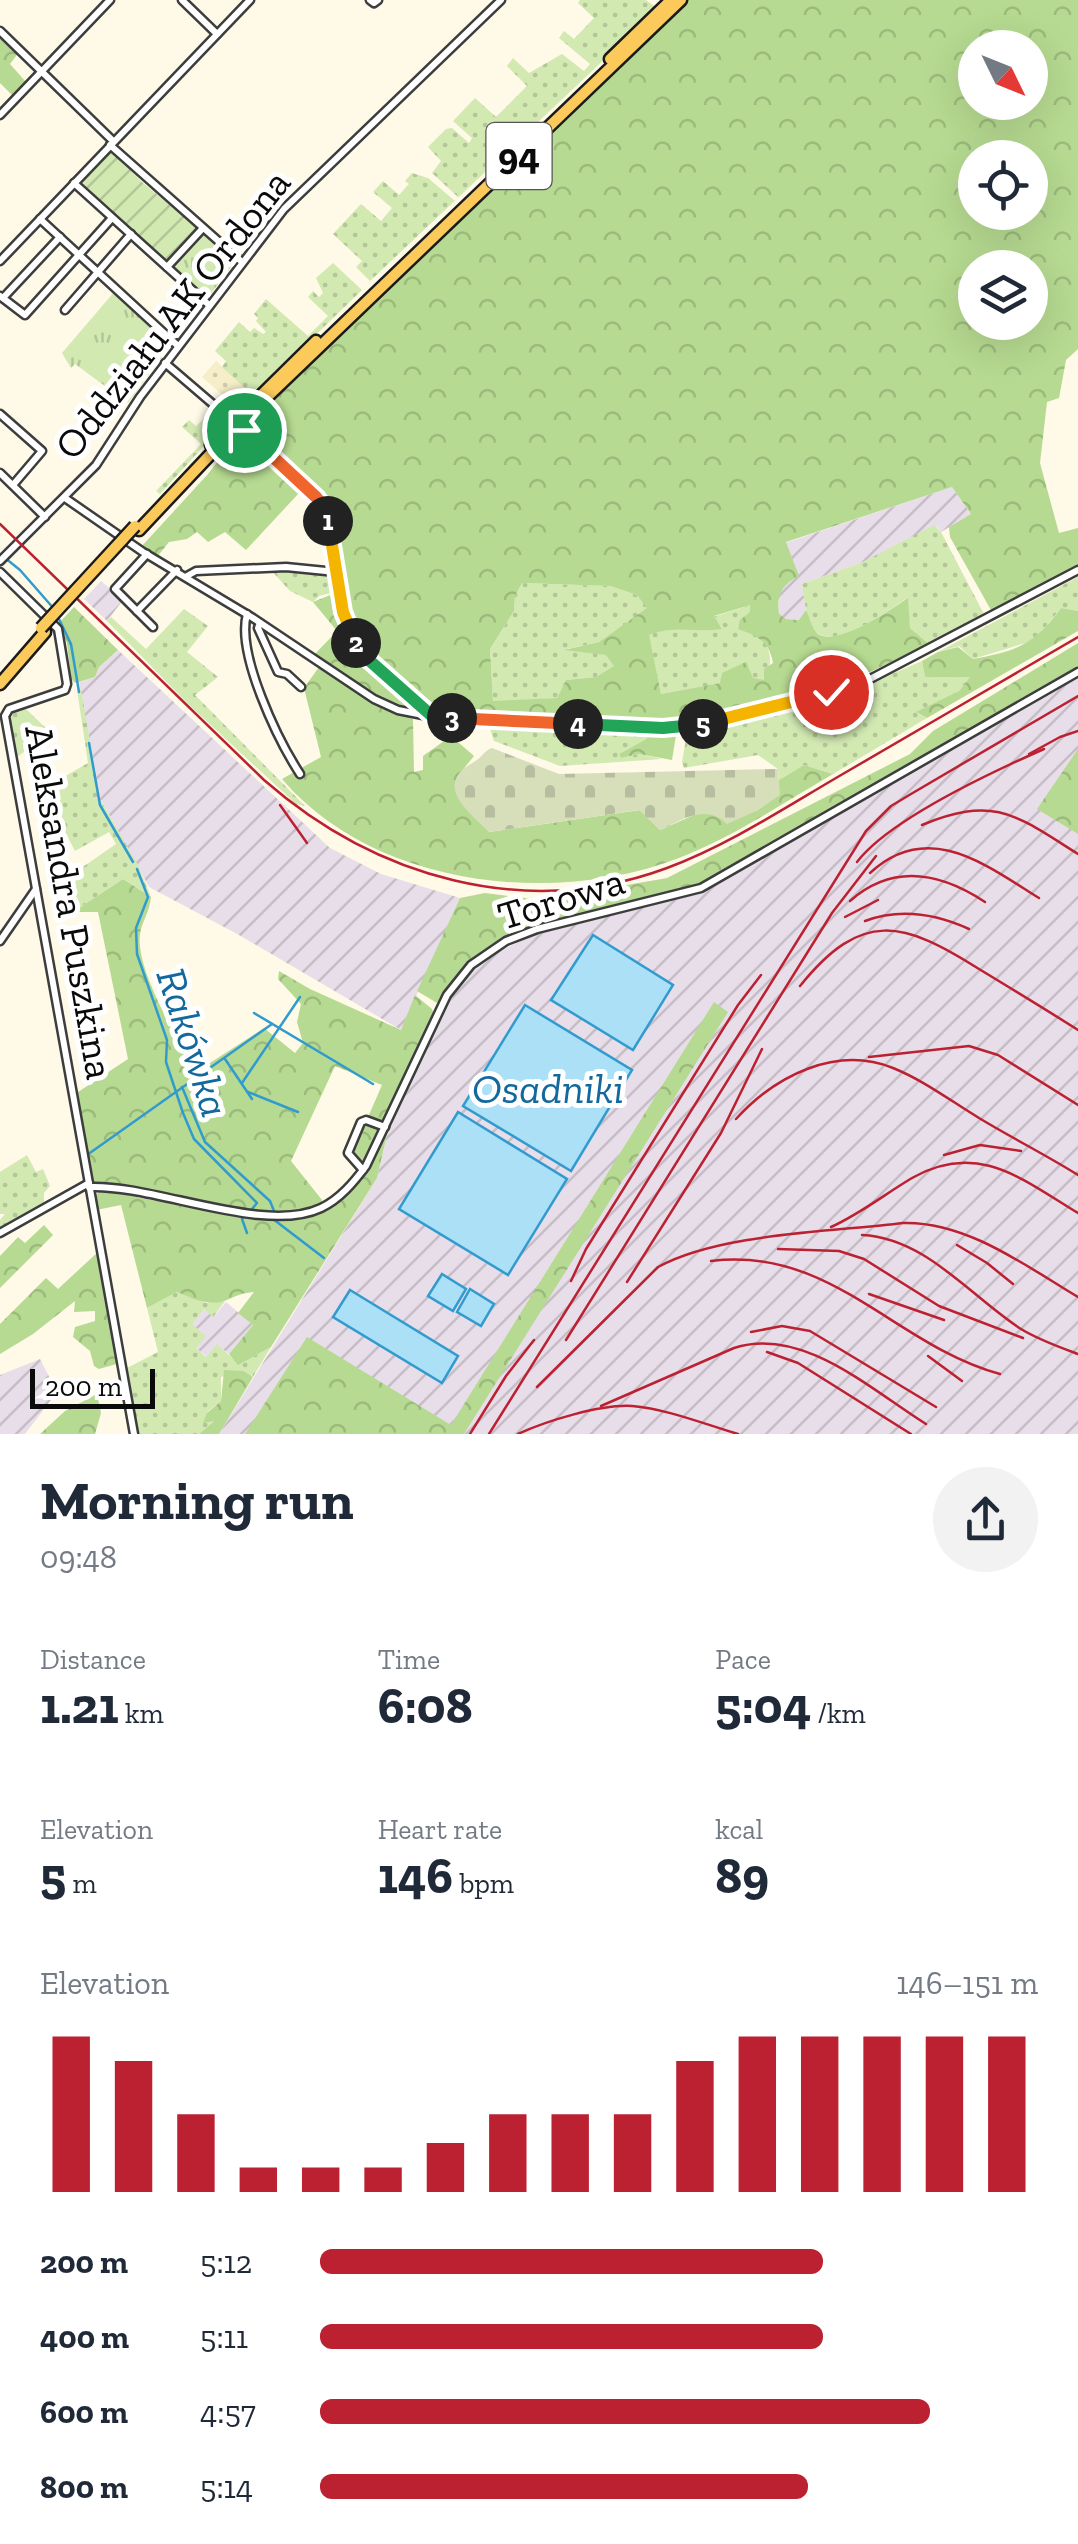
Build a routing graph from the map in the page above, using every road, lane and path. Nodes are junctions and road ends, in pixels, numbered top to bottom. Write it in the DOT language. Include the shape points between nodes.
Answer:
graph roads {
  1 [pos="110,0"];
  2 [pos="182,0"];
  3 [pos="250,0"];
  4 [pos="370,0"];
  5 [pos="378,0"];
  6 [pos="501,0"];
  7 [pos="671,0"];
  8 [pos="682,0"];
  9 [pos="0,30"];
  10 [pos="217,34"];
  11 [pos="41,71"];
  12 [pos="0,115"];
  13 [pos="112,143"];
  14 [pos="74,183"];
  15 [pos="112,218"];
  16 [pos="40,219"];
  17 [pos="203,228"];
  18 [pos="130,234"];
  19 [pos="60,237"];
  20 [pos="79,255"];
  21 [pos="0,261"];
  22 [pos="242,262"];
  23 [pos="167,266"];
  24 [pos="97,272"];
  25 [pos="1,299"];
  26 [pos="210,305"];
  27 [pos="64,310"];
  28 [pos="178,346"];
  29 [pos="166,362"];
  30 [pos="220,411"];
  31 [pos="0,414"];
  32 [pos="242,429"];
  33 [pos="0,472"];
  34 [pos="13,485"];
  35 [pos="65,498"];
  36 [pos="45,517"];
  37 [pos="137,528"];
  38 [pos="146,554"];
  39 [pos="3,558"];
  40 [pos="177,570"];
  41 [pos="1078,570"];
  42 [pos="0,572"];
  43 [pos="336,572"];
  44 [pos="187,576"];
  45 [pos="137,611"];
  46 [pos="247,614"];
  47 [pos="260,622"];
  48 [pos="153,627"];
  49 [pos="43,630"];
  50 [pos="1078,672"];
  51 [pos="0,674"];
  52 [pos="0,684"];
  53 [pos="301,688"];
  54 [pos="432,716"];
  55 [pos="300,774"];
  56 [pos="36,889"];
  57 [pos="0,941"];
  58 [pos="385,1127"];
  59 [pos="362,1170"];
  60 [pos="89,1185"];
  61 [pos="0,1233"];
  62 [pos="134,1434"];
  1 -- 11 [label="street"];
  2 -- 10 [label="street"];
  3 -- 10 [label="street"];
  4 -- 5 [label="street"];
  6 -- 22 [label="street, Oddziału AK Ordona" via="294,197"];
  7 -- 37 [label="main road, 94" via="233,420"];
  8 -- 37 [label="main road, 94"];
  9 -- 11 [label="street"];
  10 -- 13 [label="street"];
  11 -- 12 [label="street"];
  11 -- 13 [label="street"];
  13 -- 14 [label="street"];
  13 -- 17 [label="street"];
  14 -- 15 [label="street"];
  14 -- 16 [label="street"];
  15 -- 18 [label="street"];
  15 -- 20 [label="street"];
  16 -- 19 [label="street"];
  16 -- 21 [label="street"];
  17 -- 22 [label="street"];
  17 -- 23 [label="street"];
  18 -- 23 [label="street"];
  18 -- 24 [label="street"];
  19 -- 20 [label="street"];
  19 -- 25 [label="street"];
  20 -- 24 [label="street"];
  20 -- 25 [label="street" via="24,315"];
  22 -- 26 [label="street, Oddziału AK Ordona"];
  23 -- 26 [label="street"];
  24 -- 27 [label="street"];
  24 -- 28 [label="street"];
  26 -- 28 [label="street, Oddziału AK Ordona"];
  28 -- 29 [label="street, Oddziału AK Ordona"];
  29 -- 30 [label="street"];
  29 -- 35 [label="street, Oddziału AK Ordona" via="98,462"];
  31 -- 34 [label="street" via="42,451"];
  32 -- 43 [label="street" via="324,507"];
  33 -- 34 [label="street"];
  34 -- 36 [label="street"];
  35 -- 36 [label="street, Oddziału AK Ordona"];
  35 -- 38 [label="street"];
  36 -- 39 [label="street, Oddziału AK Ordona"];
  37 -- 49 [label="main road, 94, bridge"];
  38 -- 40 [label="street"];
  38 -- 45 [label="street" via="115,589"];
  40 -- 44 [label="street"];
  40 -- 45 [label="street"];
  41 -- 54 [label="street" via="872,678 727,720 663,728"];
  42 -- 56 [label="street, Aleksandra Puszkina" via="58,628 67,684 4,716"];
  43 -- 44 [label="street" via="268,567"];
  43 -- 54 [label="street" via="356,644"];
  44 -- 46 [label="street"];
  45 -- 48 [label="street"];
  46 -- 47 [label="street"];
  46 -- 55 [label="street" via="251,662"];
  47 -- 53 [label="street" via="278,672"];
  47 -- 54 [label="street" via="383,704"];
  49 -- 51 [label="main road, 94"];
  49 -- 52 [label="main road, 94"];
  50 -- 58 [label="street, Torowa" via="709,884 536,930 490,950 447,995"];
  56 -- 57 [label="street"];
  56 -- 60 [label="street, Aleksandra Puszkina"];
  58 -- 59 [label="street, Torowa"];
  58 -- 59 [label="street" via="362,1122 348,1153"];
  59 -- 60 [label="street, Torowa" via="329,1203 291,1214"];
  60 -- 61 [label="street"];
  60 -- 62 [label="street, Aleksandra Puszkina"];
}
